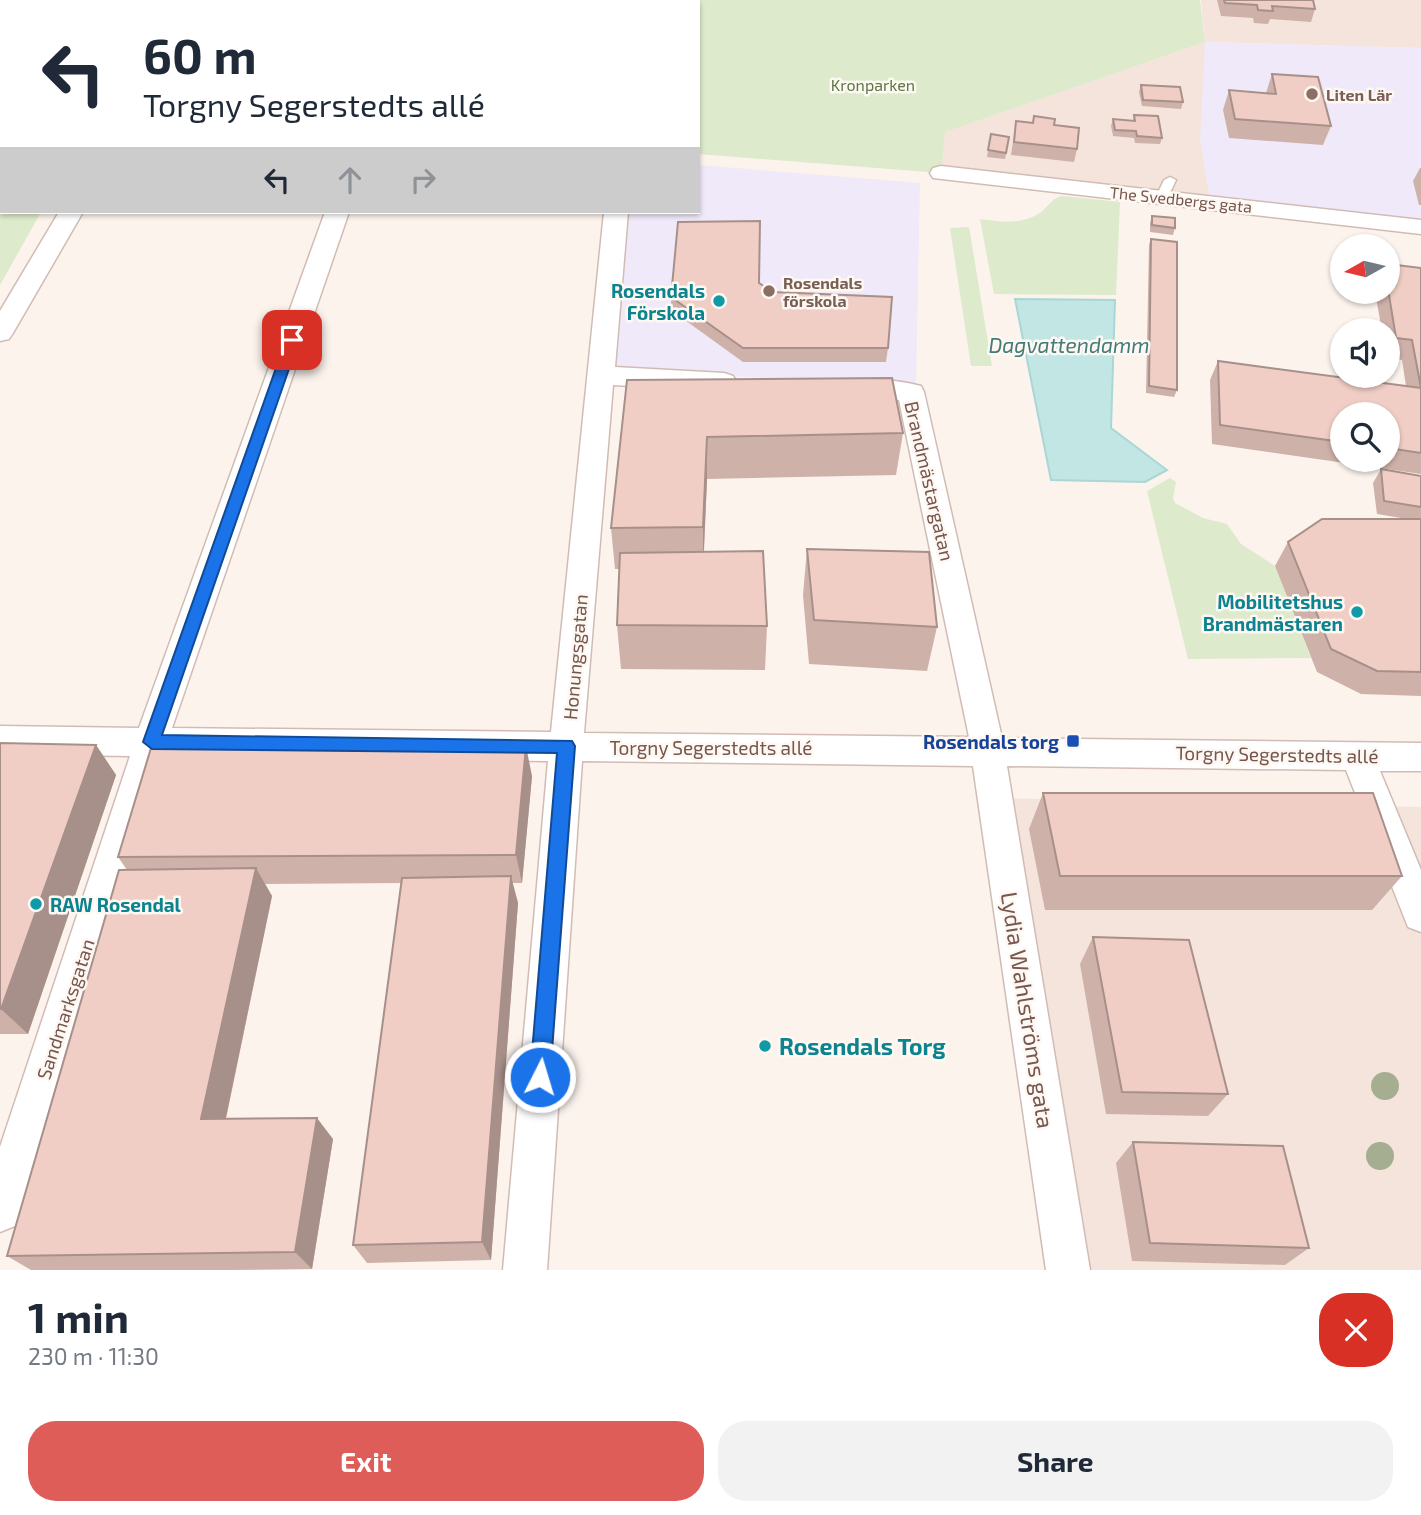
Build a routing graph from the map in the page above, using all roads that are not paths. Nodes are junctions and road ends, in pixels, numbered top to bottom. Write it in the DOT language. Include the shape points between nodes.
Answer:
graph roads {
  1 [pos="942,173"];
  2 [pos="70,214"];
  3 [pos="336,214"];
  4 [pos="616,214"];
  5 [pos="1421,227"];
  6 [pos="0,333"];
  7 [pos="600,375"];
  8 [pos="749,383"];
  9 [pos="830,388"];
  10 [pos="0,740"];
  11 [pos="152,742"];
  12 [pos="566,746"];
  13 [pos="988,750"];
  14 [pos="1357,755"];
  15 [pos="1421,757"];
  16 [pos="1421,915"];
  17 [pos="0,1211"];
  18 [pos="525,1270"];
  19 [pos="1068,1270"];
  1 -- 5 [label="street, The Svedbergs gata" via="1166,189"];
  2 -- 6 [label="street"];
  3 -- 11 [label="street, Sandmarksgatan"];
  4 -- 7 [label="street, Honungsgatan"];
  7 -- 8 [label="street"];
  7 -- 12 [label="street, Honungsgatan"];
  9 -- 13 [label="street, Brandmästargatan" via="911,392"];
  10 -- 11 [label="street, Torgny Segerstedts allé"];
  11 -- 12 [label="street, Torgny Segerstedts allé"];
  11 -- 17 [label="street, Sandmarksgatan"];
  12 -- 13 [label="street, Torgny Segerstedts allé"];
  12 -- 18 [label="street, Honungsgatan"];
  13 -- 14 [label="street, Torgny Segerstedts allé"];
  13 -- 19 [label="street, Lydia Wahlströms gata"];
  14 -- 15 [label="street, Torgny Segerstedts allé"];
  14 -- 16 [label="street"];
}
